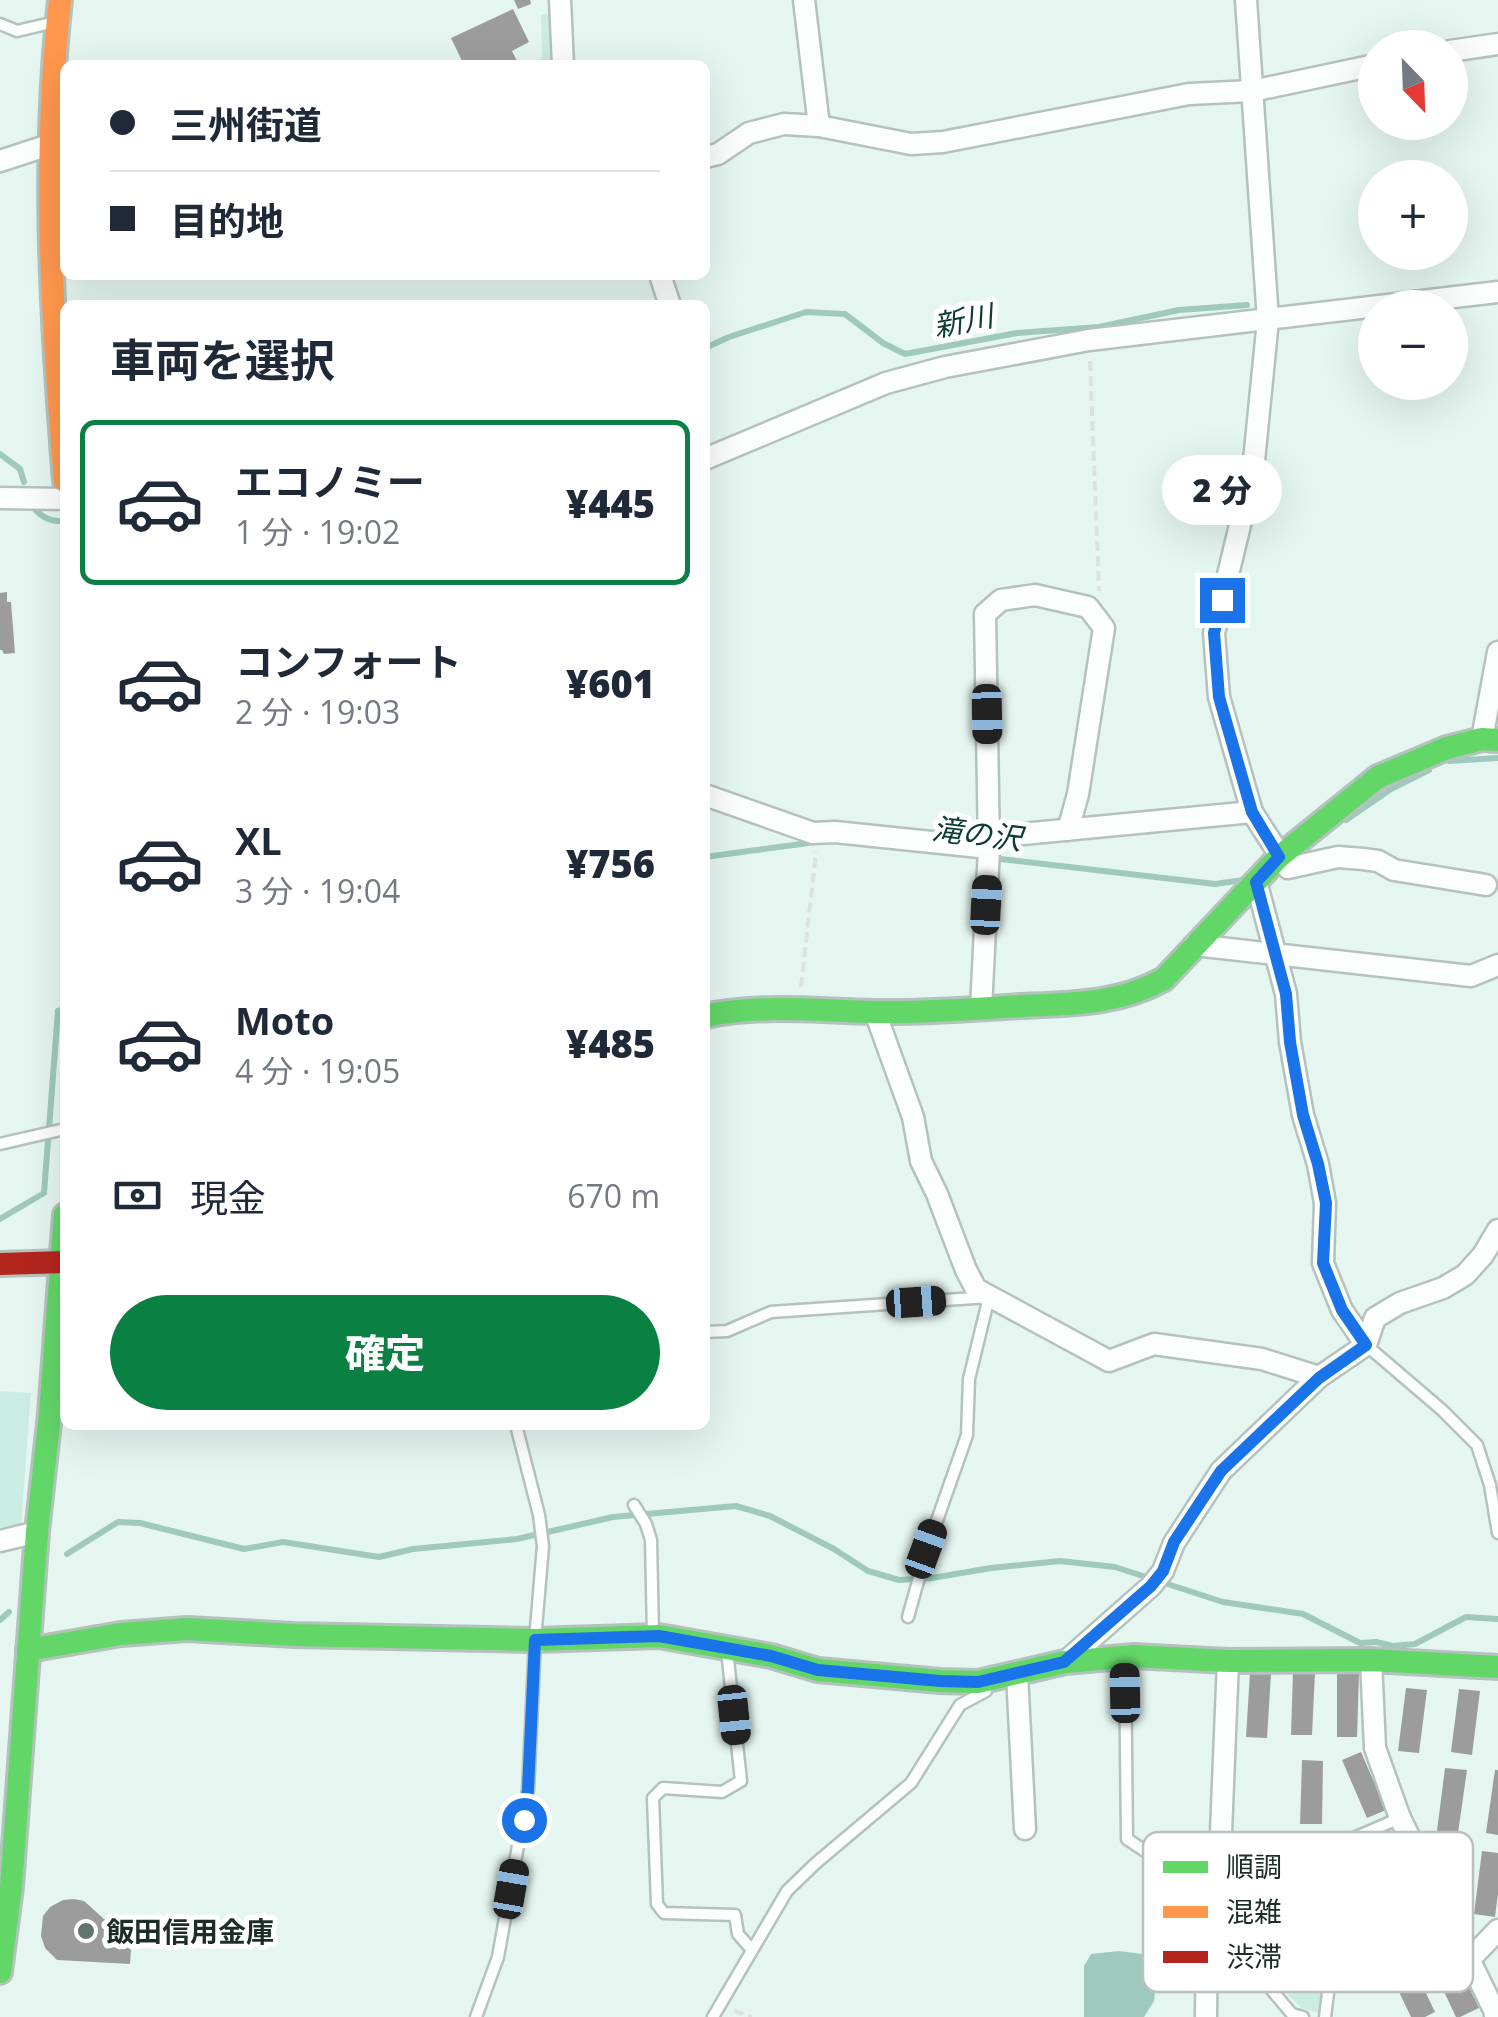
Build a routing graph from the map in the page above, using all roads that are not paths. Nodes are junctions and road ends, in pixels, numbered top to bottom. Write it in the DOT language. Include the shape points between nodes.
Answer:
graph roads {
  1 [pos="560,0"];
  2 [pos="804,0"];
  3 [pos="1246,0"];
  4 [pos="58,11"];
  5 [pos="0,24"];
  6 [pos="1498,44"];
  7 [pos="1468,48"];
  8 [pos="563,60"];
  9 [pos="1358,69"];
  10 [pos="1252,91"];
  11 [pos="819,126"];
  12 [pos="49,145"];
  13 [pos="710,156"];
  14 [pos="0,161"];
  15 [pos="1498,292"];
  16 [pos="1268,320"];
  17 [pos="60,418"];
  18 [pos="710,457"];
  19 [pos="0,498"];
  20 [pos="60,499"];
  21 [pos="1498,652"];
  22 [pos="1490,739"];
  23 [pos="710,797"];
  24 [pos="1252,812"];
  25 [pos="1068,830"];
  26 [pos="989,856"];
  27 [pos="1279,857"];
  28 [pos="1256,882"];
  29 [pos="1486,885"];
  30 [pos="1194,946"];
  31 [pos="1274,954"];
  32 [pos="1498,966"];
  33 [pos="981,1009"];
  34 [pos="874,1012"];
  35 [pos="710,1015"];
  36 [pos="60,1130"];
  37 [pos="0,1144"];
  38 [pos="1498,1230"];
  39 [pos="60,1262"];
  40 [pos="0,1264"];
  41 [pos="60,1297"];
  42 [pos="989,1297"];
  43 [pos="710,1332"];
  44 [pos="1366,1345"];
  45 [pos="1319,1378"];
  46 [pos="517,1430"];
  47 [pos="635,1507"];
  48 [pos="36,1532"];
  49 [pos="1498,1533"];
  50 [pos="0,1542"];
  51 [pos="908,1617"];
  52 [pos="653,1636"];
  53 [pos="535,1640"];
  54 [pos="728,1649"];
  55 [pos="28,1650"];
  56 [pos="1125,1656"];
  57 [pos="1371,1660"];
  58 [pos="1228,1661"];
  59 [pos="1064,1662"];
  60 [pos="1498,1667"];
  61 [pos="1018,1674"];
  62 [pos="1400,1818"];
  63 [pos="1024,1829"];
  64 [pos="1221,1832"];
  65 [pos="1368,1832"];
  66 [pos="1407,1832"];
  67 [pos="1143,1850"];
  68 [pos="4,1912"];
  69 [pos="1498,1930"];
  70 [pos="752,1950"];
  71 [pos="1473,1955"];
  72 [pos="1473,1964"];
  73 [pos="0,1972"];
  74 [pos="1273,1992"];
  75 [pos="1328,1992"];
  76 [pos="476,2017"];
  77 [pos="713,2017"];
  78 [pos="1303,2017"];
  79 [pos="1325,2017"];
  80 [pos="1495,2017"];
  1 -- 8 [label="street"];
  2 -- 11 [label="street"];
  3 -- 10 [label="street"];
  4 -- 5 [label="lane" via="17,31"];
  4 -- 12 [label="main road"];
  6 -- 7 [label="street"];
  9 -- 10 [label="street"];
  10 -- 11 [label="street" via="1189,94 943,142 911,144"];
  10 -- 16 [label="street"];
  11 -- 13 [label="street" via="784,124 748,133"];
  12 -- 14 [label="street"];
  12 -- 17 [label="main road" via="47,225"];
  15 -- 16 [label="street"];
  16 -- 18 [label="street" via="1089,340 945,367 886,383"];
  16 -- 24 [label="street" via="1253,471 1214,633 1219,697"];
  19 -- 20 [label="street"];
  21 -- 22 [label="street"];
  22 -- 27 [label="main road" via="1447,748 1378,777"];
  23 -- 26 [label="street" via="814,833"];
  24 -- 25 [label="street"];
  24 -- 27 [label="street"];
  25 -- 26 [label="street" via="1002,836"];
  25 -- 26 [label="street" via="1104,628 1088,608 1034,595 1001,600 985,614"];
  26 -- 33 [label="street"];
  27 -- 28 [label="main road"];
  27 -- 29 [label="street" via="1288,868 1338,857 1364,859"];
  28 -- 30 [label="main road"];
  28 -- 31 [label="street"];
  30 -- 31 [label="street"];
  30 -- 33 [label="main road" via="1164,979 1139,992"];
  31 -- 32 [label="street" via="1471,976"];
  31 -- 44 [label="street" via="1326,1203 1323,1263 1342,1310"];
  33 -- 34 [label="main road"];
  34 -- 35 [label="main road" via="799,1007"];
  34 -- 42 [label="street" via="913,1117 920,1161 966,1270"];
  36 -- 37 [label="lane"];
  38 -- 44 [label="street" via="1465,1275 1375,1318"];
  39 -- 40 [label="main road"];
  41 -- 48 [label="main road"];
  42 -- 43 [label="lane" via="771,1312"];
  42 -- 45 [label="street" via="1109,1361 1154,1344 1262,1359"];
  42 -- 51 [label="lane" via="969,1379 968,1435"];
  44 -- 45 [label="street"];
  44 -- 49 [label="lane" via="1477,1445"];
  45 -- 59 [label="street" via="1221,1471 1156,1580"];
  46 -- 53 [label="lane" via="542,1542"];
  47 -- 52 [label="lane" via="651,1540"];
  48 -- 50 [label="street"];
  48 -- 55 [label="main road"];
  52 -- 53 [label="main road"];
  52 -- 54 [label="main road"];
  53 -- 55 [label="main road" via="187,1630"];
  53 -- 76 [label="lane" via="524,1820 498,1958"];
  54 -- 61 [label="main road" via="818,1670 940,1681"];
  54 -- 70 [label="lane" via="741,1781 722,1792 663,1788 653,1798 657,1904 664,1913 736,1914 738,1934"];
  55 -- 68 [label="main road"];
  56 -- 58 [label="main road"];
  56 -- 59 [label="main road"];
  56 -- 67 [label="lane" via="1126,1839"];
  57 -- 58 [label="main road"];
  57 -- 60 [label="main road"];
  57 -- 62 [label="street" via="1375,1748"];
  58 -- 64 [label="street"];
  59 -- 61 [label="main road"];
  61 -- 63 [label="street"];
  61 -- 70 [label="lane" via="960,1706 912,1784 787,1891"];
  62 -- 65 [label="lane"];
  62 -- 66 [label="street"];
  68 -- 73 [label="main road"];
  69 -- 71 [label="street"];
  70 -- 77 [label="lane"];
  72 -- 80 [label="street"];
  74 -- 78 [label="lane"];
  75 -- 79 [label="lane"];
}
